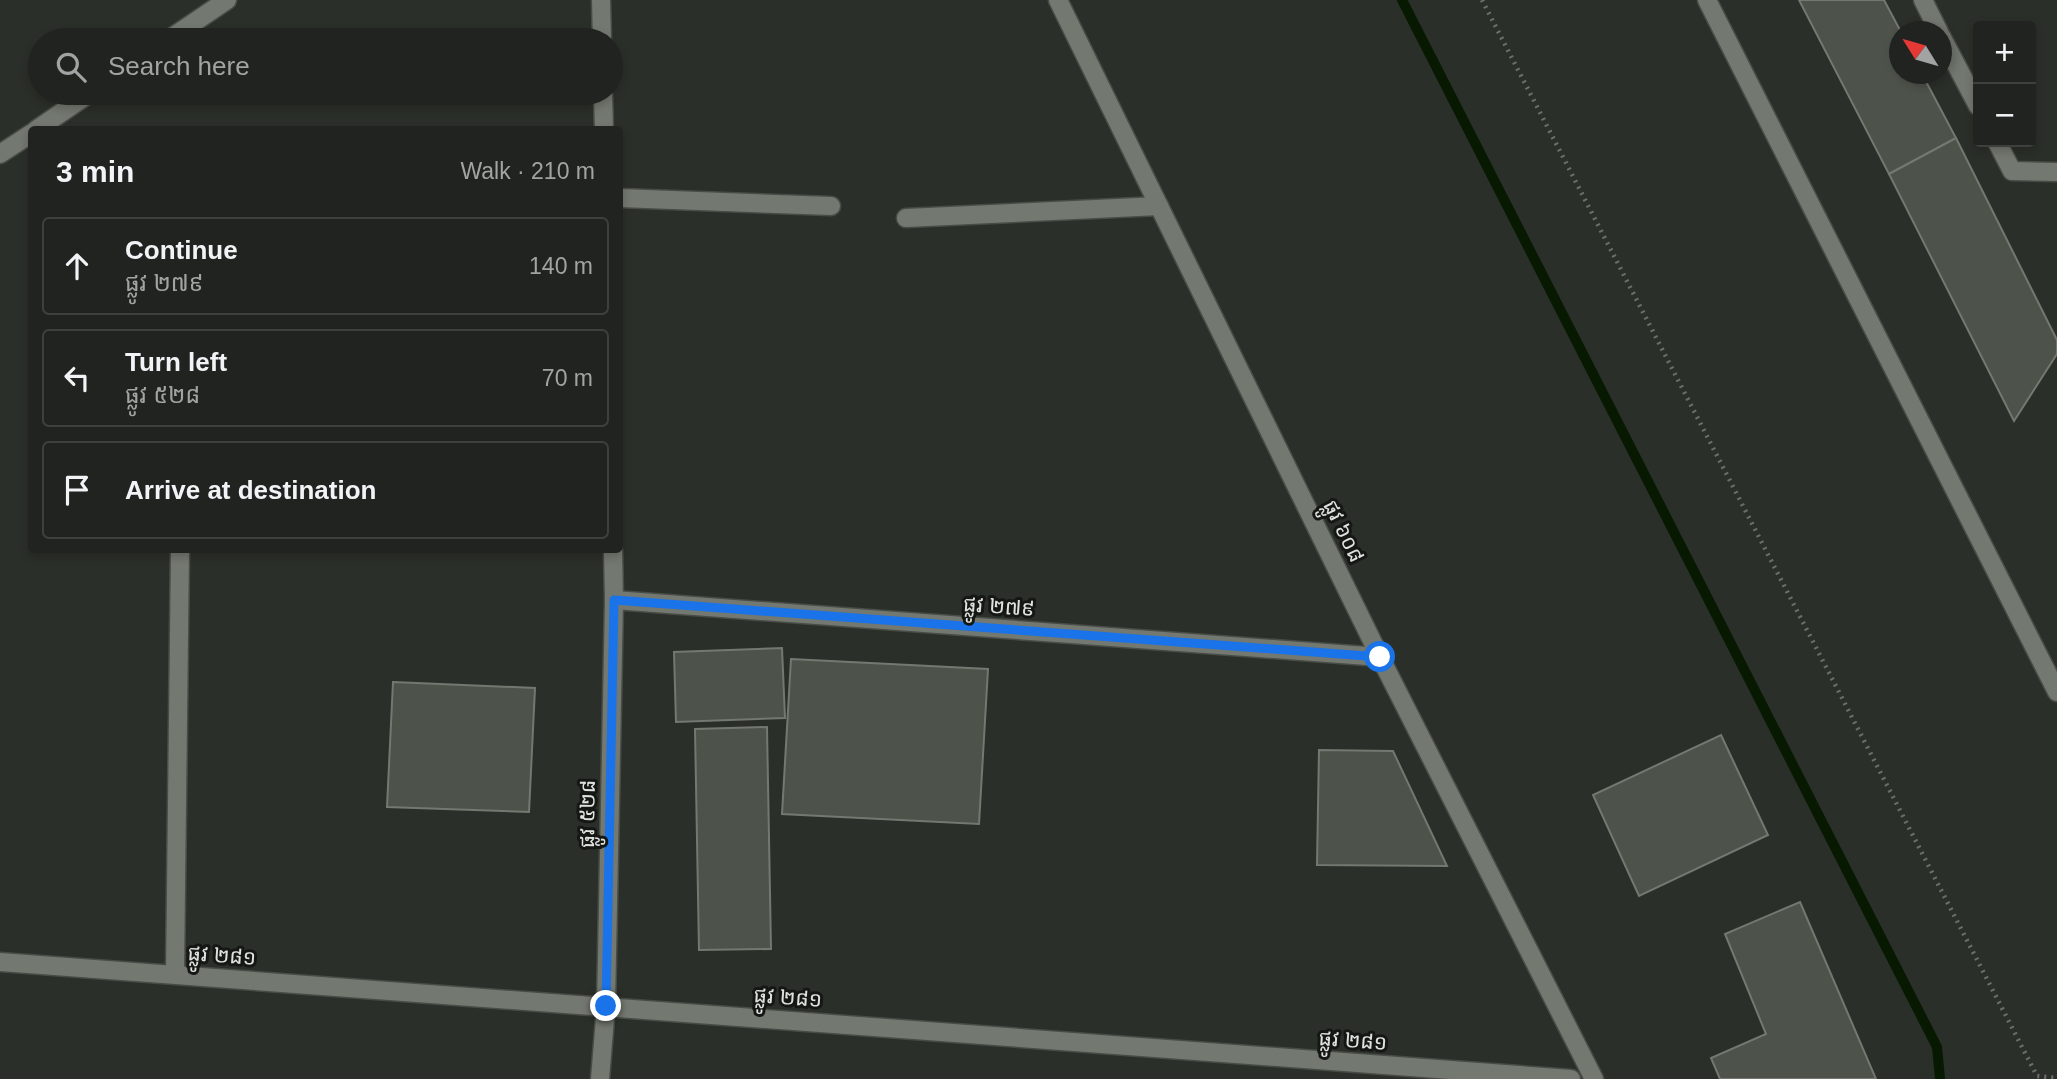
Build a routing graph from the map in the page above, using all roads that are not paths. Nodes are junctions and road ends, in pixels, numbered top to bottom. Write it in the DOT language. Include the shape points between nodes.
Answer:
graph roads {
  1 [pos="227,0"];
  2 [pos="601,0"];
  3 [pos="1058,0"];
  4 [pos="1707,0"];
  5 [pos="1923,0"];
  6 [pos="1934,21"];
  7 [pos="186,28"];
  8 [pos="602,28"];
  9 [pos="1952,57"];
  10 [pos="1973,97"];
  11 [pos="72,105"];
  12 [pos="603,105"];
  13 [pos="42,126"];
  14 [pos="604,126"];
  15 [pos="28,136"];
  16 [pos="2000,147"];
  17 [pos="0,154"];
  18 [pos="2057,172"];
  19 [pos="623,198"];
  20 [pos="831,206"];
  21 [pos="1159,206"];
  22 [pos="905,218"];
  23 [pos="180,553"];
  24 [pos="613,553"];
  25 [pos="614,600"];
  26 [pos="1380,657"];
  27 [pos="2057,692"];
  28 [pos="0,962"];
  29 [pos="175,974"];
  30 [pos="606,1006"];
  31 [pos="1520,1077"];
  32 [pos="600,1079"];
  33 [pos="1572,1079"];
  34 [pos="1594,1079"];
  1 -- 7 [label="street"];
  2 -- 8 [label="street"];
  3 -- 21 [label="street, ផ្លូវ ៦០៨"];
  4 -- 27 [label="street"];
  5 -- 6 [label="street"];
  9 -- 10 [label="street"];
  11 -- 13 [label="street"];
  12 -- 14 [label="street"];
  15 -- 17 [label="street"];
  16 -- 18 [label="street" via="2012,171"];
  19 -- 20 [label="street"];
  21 -- 22 [label="street"];
  21 -- 26 [label="street, ផ្លូវ ៦០៨"];
  23 -- 29 [label="street"];
  24 -- 25 [label="street, ផ្លូវ ៥២៨"];
  25 -- 26 [label="street, ផ្លូវ ២៧៩"];
  25 -- 30 [label="street, ផ្លូវ ៥២៨"];
  26 -- 34 [label="street, ផ្លូវ ៦០៨"];
  28 -- 29 [label="street, ផ្លូវ ២៨១"];
  29 -- 30 [label="street, ផ្លូវ ២៨១"];
  30 -- 31 [label="street, ផ្លូវ ២៨១"];
  30 -- 32 [label="street, ផ្លូវ ៥២៨"];
  31 -- 33 [label="street, ផ្លូវ ២៨១"];
}
